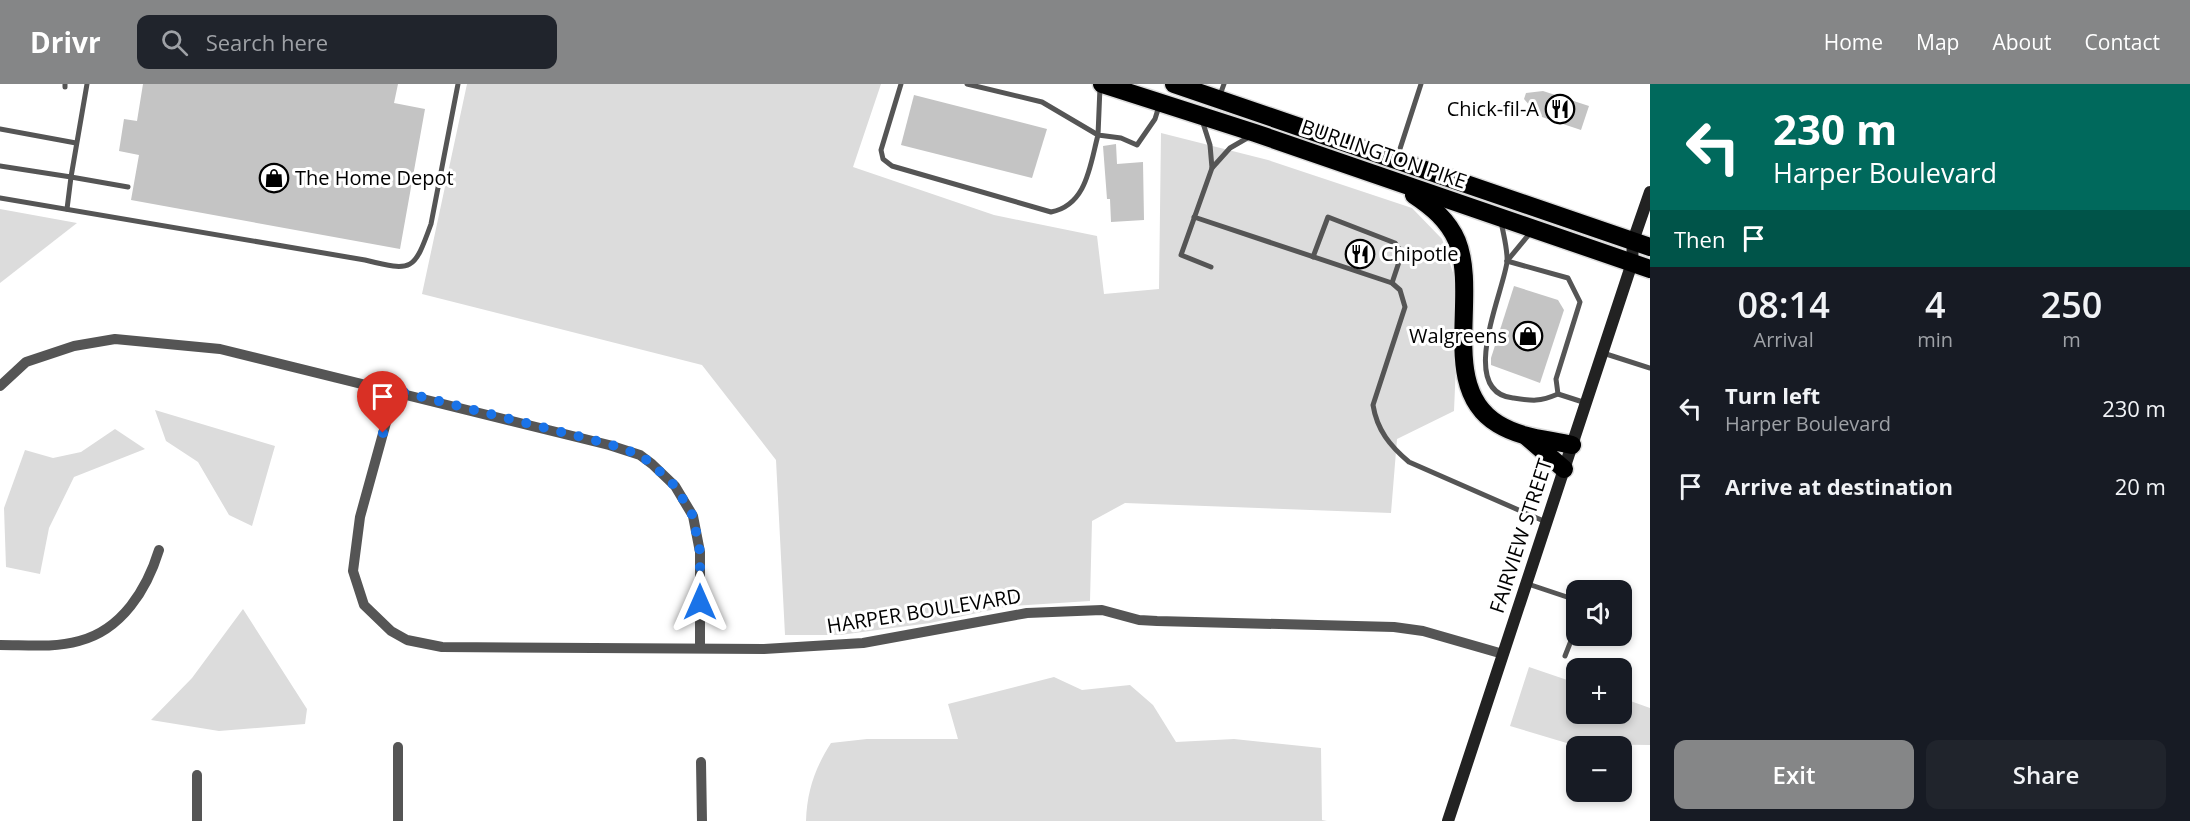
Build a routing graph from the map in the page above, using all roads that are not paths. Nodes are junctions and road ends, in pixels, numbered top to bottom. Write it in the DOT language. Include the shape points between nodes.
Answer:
graph roads {
  1 [pos="87,84"];
  2 [pos="458,84"];
  3 [pos="901,84"];
  4 [pos="967,84"];
  5 [pos="1101,84"];
  6 [pos="1174,84"];
  7 [pos="1421,84"];
  8 [pos="1221,92"];
  9 [pos="1161,102"];
  10 [pos="1200,115"];
  11 [pos="0,129"];
  12 [pos="1255,133"];
  13 [pos="1098,135"];
  14 [pos="76,142"];
  15 [pos="1397,159"];
  16 [pos="0,166"];
  17 [pos="1212,168"];
  18 [pos="71,177"];
  19 [pos="1389,180"];
  20 [pos="128,187"];
  21 [pos="1650,192"];
  22 [pos="0,198"];
  23 [pos="67,209"];
  24 [pos="1194,217"];
  25 [pos="1501,218"];
  26 [pos="1533,229"];
  27 [pos="1645,243"];
  28 [pos="1312,257"];
  29 [pos="1507,261"];
  30 [pos="1632,263"];
  31 [pos="1210,267"];
  32 [pos="1650,269"];
  33 [pos="1392,283"];
  34 [pos="1602,352"];
  35 [pos="1650,368"];
  36 [pos="0,386"];
  37 [pos="395,390"];
  38 [pos="1558,394"];
  39 [pos="1586,404"];
  40 [pos="1527,438"];
  41 [pos="1572,445"];
  42 [pos="1564,469"];
  43 [pos="1546,522"];
  44 [pos="159,550"];
  45 [pos="1526,584"];
  46 [pos="1566,597"];
  47 [pos="0,645"];
  48 [pos="1569,646"];
  49 [pos="700,647"];
  50 [pos="1503,654"];
  51 [pos="1565,656"];
  52 [pos="398,747"];
  53 [pos="701,762"];
  54 [pos="197,775"];
  55 [pos="197,821"];
  56 [pos="398,821"];
  57 [pos="702,821"];
  58 [pos="1448,821"];
  1 -- 14 [label="lane"];
  2 -- 23 [label="lane" via="431,224 413,263 400,269"];
  3 -- 13 [label="lane" via="881,150 883,159 892,166 1051,212 1076,200"];
  4 -- 13 [label="lane" via="1042,102"];
  5 -- 9 [label="highway, BURLINGTON PIKE"];
  5 -- 13 [label="lane"];
  6 -- 8 [label="highway, BURLINGTON PIKE"];
  7 -- 15 [label="lane"];
  8 -- 15 [label="highway, BURLINGTON PIKE"];
  9 -- 10 [label="highway, BURLINGTON PIKE"];
  9 -- 13 [label="lane" via="1155,119 1137,145"];
  10 -- 12 [label="highway, BURLINGTON PIKE"];
  10 -- 17 [label="lane" via="1210,145"];
  11 -- 14 [label="lane"];
  12 -- 17 [label="lane" via="1230,148"];
  12 -- 19 [label="highway, BURLINGTON PIKE"];
  14 -- 18 [label="lane"];
  15 -- 27 [label="highway, BURLINGTON PIKE"];
  16 -- 18 [label="lane"];
  17 -- 24 [label="lane"];
  18 -- 20 [label="lane"];
  18 -- 23 [label="lane"];
  19 -- 25 [label="highway, BURLINGTON PIKE"];
  19 -- 40 [label="highway" via="1430,205 1456,239 1462,259 1467,385 1483,414"];
  21 -- 27 [label="street, FAIRVIEW STREET"];
  22 -- 23 [label="lane"];
  24 -- 28 [label="lane"];
  24 -- 31 [label="lane" via="1181,255"];
  25 -- 26 [label="highway, BURLINGTON PIKE"];
  25 -- 29 [label="lane"];
  26 -- 29 [label="lane"];
  26 -- 30 [label="highway, BURLINGTON PIKE"];
  27 -- 30 [label="street, FAIRVIEW STREET"];
  28 -- 33 [label="lane"];
  28 -- 33 [label="lane" via="1328,217 1395,243 1402,253"];
  29 -- 38 [label="lane" via="1568,278 1580,302 1556,379"];
  29 -- 38 [label="lane" via="1485,345 1492,388 1506,398 1541,402"];
  30 -- 32 [label="highway, BURLINGTON PIKE"];
  30 -- 34 [label="street, FAIRVIEW STREET"];
  33 -- 43 [label="lane" via="1400,290 1405,307 1373,405 1376,422 1392,448 1409,462"];
  34 -- 35 [label="lane"];
  34 -- 39 [label="street, FAIRVIEW STREET"];
  36 -- 37 [label="street" via="26,362 49,352 115,339 220,350"];
  37 -- 49 [label="street" via="609,444 640,455 652,464 675,486 693,516 700,552"];
  37 -- 49 [label="street, HARPER BOULEVARD" via="360,517 353,562 364,605 391,631 407,640 442,647"];
  38 -- 39 [label="lane"];
  39 -- 41 [label="street, FAIRVIEW STREET"];
  40 -- 41 [label="highway"];
  40 -- 42 [label="highway"];
  41 -- 42 [label="street, FAIRVIEW STREET"];
  42 -- 43 [label="street, FAIRVIEW STREET"];
  43 -- 45 [label="street, FAIRVIEW STREET"];
  44 -- 47 [label="street" via="152,575 137,599 116,621 91,637 46,645"];
  45 -- 46 [label="lane"];
  45 -- 50 [label="street, FAIRVIEW STREET"];
  48 -- 51 [label="lane"];
  49 -- 50 [label="street, HARPER BOULEVARD" via="764,649 863,643 1027,613 1102,610 1139,620 1394,627 1433,633"];
  50 -- 58 [label="street, FAIRVIEW STREET"];
  52 -- 56 [label="street"];
  53 -- 57 [label="street"];
  54 -- 55 [label="street"];
}
